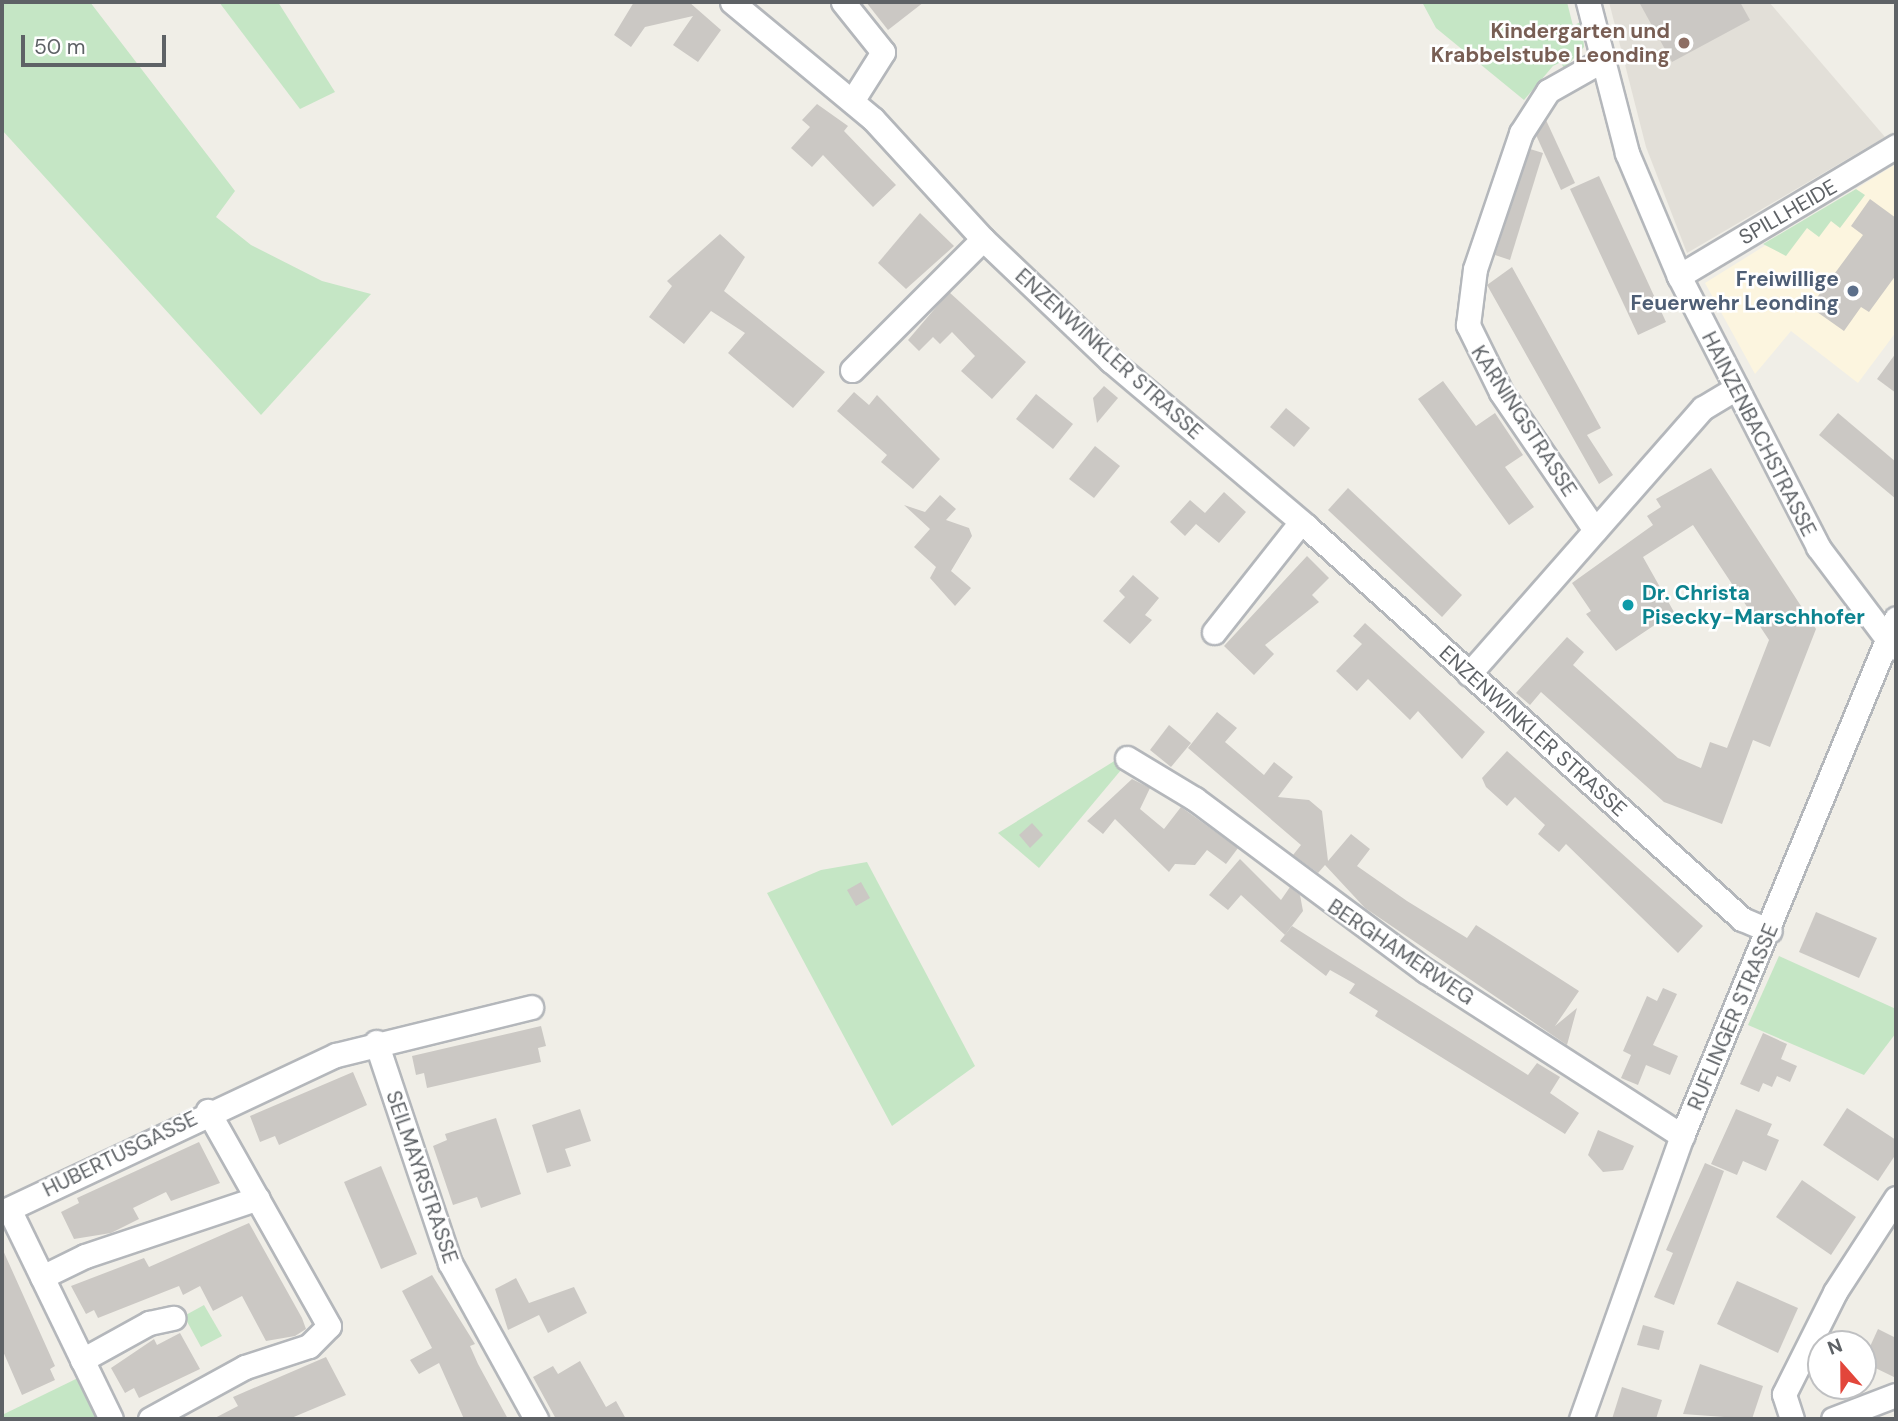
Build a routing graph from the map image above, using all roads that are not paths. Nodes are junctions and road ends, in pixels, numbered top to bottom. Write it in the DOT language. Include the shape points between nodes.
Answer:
graph roads {
  1 [pos="732,2"];
  2 [pos="843,2"];
  3 [pos="1588,2"];
  4 [pos="1601,61"];
  5 [pos="852,101"];
  6 [pos="1896,146"];
  7 [pos="983,239"];
  8 [pos="1679,276"];
  9 [pos="852,370"];
  10 [pos="1736,388"];
  11 [pos="1301,522"];
  12 [pos="1595,530"];
  13 [pos="1214,632"];
  14 [pos="1893,636"];
  15 [pos="1469,674"];
  16 [pos="1127,758"];
  17 [pos="1770,931"];
  18 [pos="531,1007"];
  19 [pos="376,1042"];
  20 [pos="208,1111"];
  21 [pos="1682,1136"];
  22 [pos="258,1198"];
  23 [pos="1896,1198"];
  24 [pos="6,1211"];
  25 [pos="42,1277"];
  26 [pos="173,1318"];
  27 [pos="82,1360"];
  28 [pos="1896,1395"];
  29 [pos="111,1419"];
  30 [pos="150,1419"];
  31 [pos="536,1419"];
  32 [pos="1581,1419"];
  33 [pos="1793,1419"];
  34 [pos="1833,1419"];
  1 -- 5 [label="street, ENZENWINKLER STRASSE"];
  2 -- 5 [label="street" via="883,52"];
  3 -- 4 [label="street, HAINZENBACHSTRASSE"];
  4 -- 8 [label="street, HAINZENBACHSTRASSE" via="1637,183"];
  4 -- 12 [label="street, KARNINGSTRASSE" via="1548,91 1521,133 1475,270 1468,326 1502,391"];
  5 -- 7 [label="street, ENZENWINKLER STRASSE"];
  6 -- 8 [label="street, SPILLHEIDE"];
  7 -- 9 [label="street"];
  7 -- 11 [label="street, ENZENWINKLER STRASSE" via="1102,353"];
  8 -- 10 [label="street, HAINZENBACHSTRASSE"];
  10 -- 12 [label="street" via="1703,408"];
  10 -- 14 [label="street, HAINZENBACHSTRASSE" via="1818,547"];
  11 -- 13 [label="street"];
  11 -- 15 [label="street, ENZENWINKLER STRASSE"];
  12 -- 15 [label="street"];
  14 -- 17 [label="street, RUFLINGER STRASSE"];
  15 -- 17 [label="street, ENZENWINKLER STRASSE" via="1742,919"];
  16 -- 21 [label="street, BERGHAMERWEG" via="1195,799 1426,971"];
  17 -- 21 [label="street, RUFLINGER STRASSE"];
  18 -- 19 [label="street"];
  19 -- 20 [label="street"];
  19 -- 31 [label="street, SEILMAYRSTRASSE" via="450,1263"];
  20 -- 22 [label="street, HUBERTUSGASSE"];
  20 -- 24 [label="street, HUBERTUSGASSE"];
  21 -- 32 [label="street, RUFLINGER STRASSE"];
  22 -- 25 [label="street" via="85,1256"];
  22 -- 30 [label="street, HUBERTUSGASSE" via="327,1317 327,1335 292,1355 245,1367"];
  23 -- 33 [label="street" via="1835,1292 1784,1394"];
  24 -- 25 [label="street, HUBERTUSGASSE"];
  25 -- 27 [label="street, HUBERTUSGASSE"];
  26 -- 27 [label="street"];
  27 -- 29 [label="street, HUBERTUSGASSE"];
  28 -- 34 [label="street"];
}
